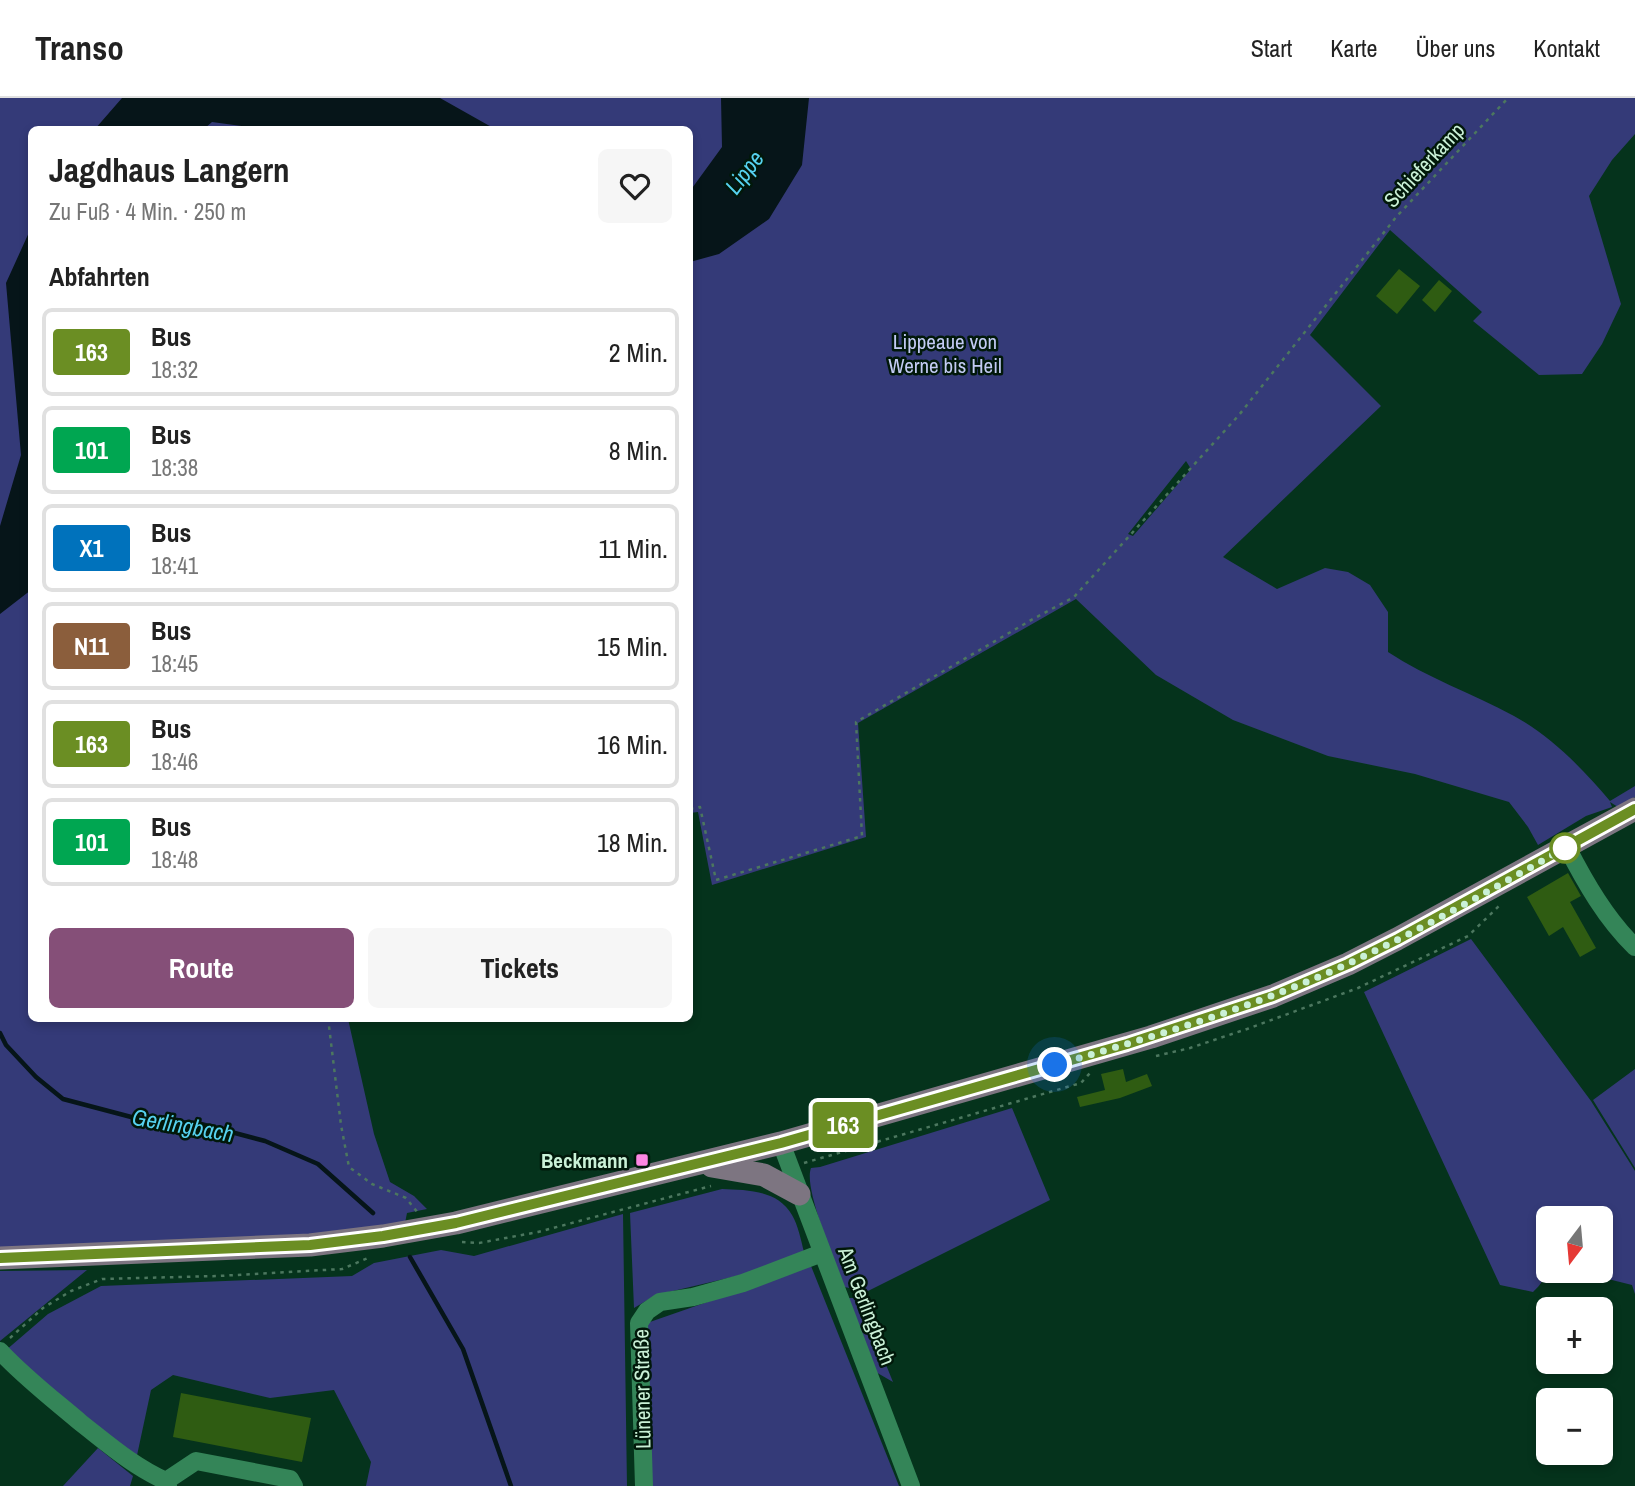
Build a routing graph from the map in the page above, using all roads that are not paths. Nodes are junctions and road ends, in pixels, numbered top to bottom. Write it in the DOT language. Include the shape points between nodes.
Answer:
graph roads {
  1 [pos="1635,809"];
  2 [pos="1567,847"];
  3 [pos="1635,947"];
  4 [pos="781,1143"];
  5 [pos="699,1164"];
  6 [pos="799,1194"];
  7 [pos="822,1253"];
  8 [pos="0,1258"];
  9 [pos="0,1351"];
  10 [pos="167,1484"];
  11 [pos="294,1486"];
  12 [pos="644,1486"];
  13 [pos="911,1486"];
  1 -- 2 [label="main road"];
  2 -- 3 [label="street" via="1604,910"];
  2 -- 4 [label="main road" via="1398,939 1273,996 1151,1037"];
  4 -- 5 [label="main road"];
  4 -- 6 [label="street, Am Gerlingbach"];
  5 -- 6 [label="main road" via="764,1175"];
  5 -- 8 [label="main road" via="425,1229 310,1245"];
  6 -- 7 [label="street, Am Gerlingbach"];
  7 -- 12 [label="street, Lünener Straße" via="743,1283 660,1302 647,1311 639,1323"];
  7 -- 13 [label="street, Am Gerlingbach"];
  9 -- 10 [label="street" via="119,1453"];
  10 -- 11 [label="street" via="196,1461 290,1479"];
}
